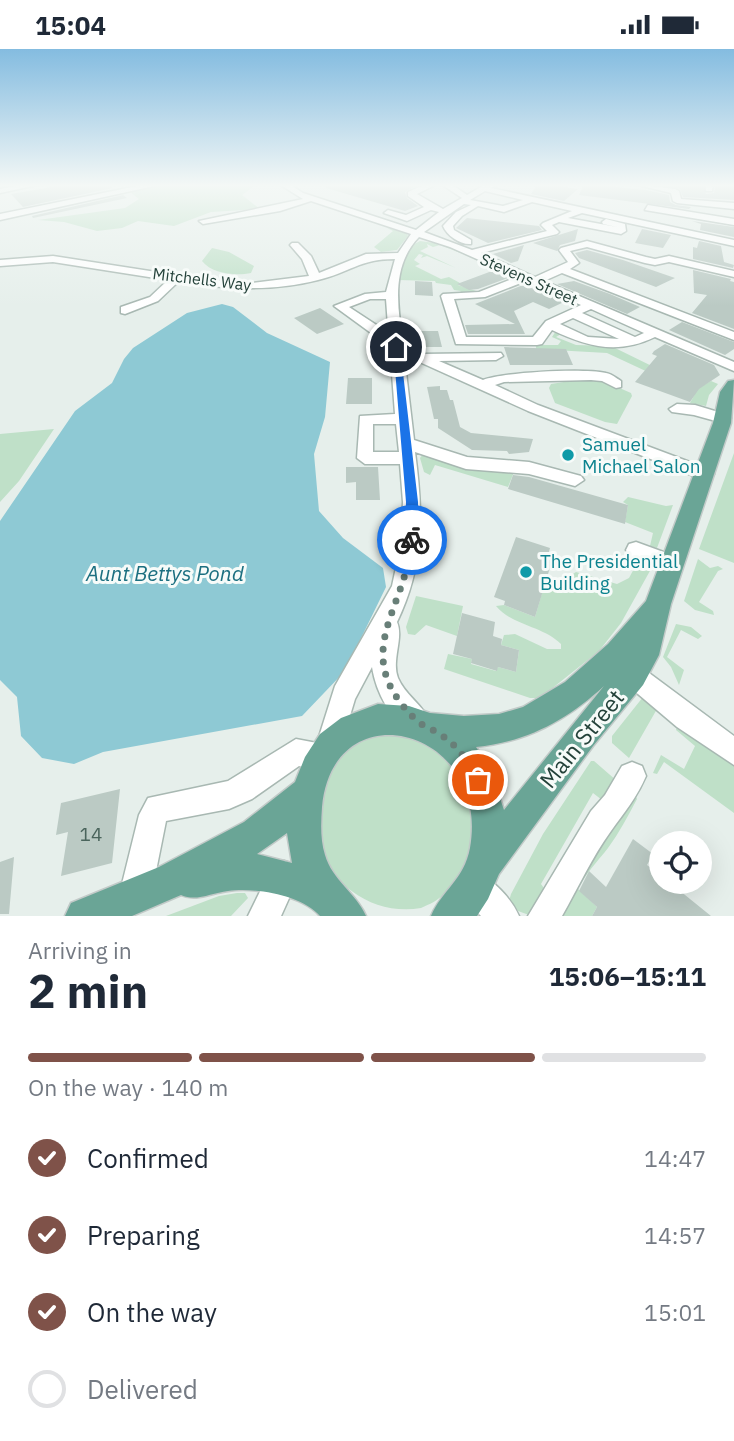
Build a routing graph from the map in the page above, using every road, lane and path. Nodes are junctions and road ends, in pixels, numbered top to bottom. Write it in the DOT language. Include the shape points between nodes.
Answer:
graph roads {
  1 [pos="390,224"];
  2 [pos="428,224"];
  3 [pos="452,224"];
  4 [pos="546,224"];
  5 [pos="587,224"];
  6 [pos="616,224"];
  7 [pos="648,224"];
  8 [pos="416,233"];
  9 [pos="734,243"];
  10 [pos="295,245"];
  11 [pos="477,252"];
  12 [pos="400,256"];
  13 [pos="655,262"];
  14 [pos="0,263"];
  15 [pos="562,269"];
  16 [pos="734,274"];
  17 [pos="318,277"];
  18 [pos="176,278"];
  19 [pos="530,279"];
  20 [pos="734,281"];
  21 [pos="391,295"];
  22 [pos="590,305"];
  23 [pos="125,310"];
  24 [pos="572,313"];
  25 [pos="548,326"];
  26 [pos="394,330"];
  27 [pos="654,333"];
  28 [pos="734,337"];
  29 [pos="635,342"];
  30 [pos="396,347"];
  31 [pos="496,356"];
  32 [pos="418,357"];
  33 [pos="734,367"];
  34 [pos="616,384"];
  35 [pos="734,385"];
  36 [pos="483,386"];
  37 [pos="677,409"];
  38 [pos="728,416"];
  39 [pos="404,419"];
  40 [pos="407,450"];
  41 [pos="705,474"];
  42 [pos="575,480"];
  43 [pos="636,550"];
  44 [pos="673,563"];
  45 [pos="658,604"];
  46 [pos="390,613"];
  47 [pos="633,675"];
  48 [pos="424,725"];
  49 [pos="734,752"];
  50 [pos="326,753"];
  51 [pos="632,776"];
  52 [pos="306,794"];
  53 [pos="284,876"];
  54 [pos="135,896"];
  55 [pos="467,896"];
  56 [pos="337,906"];
  57 [pos="84,916"];
  58 [pos="264,916"];
  59 [pos="503,916"];
  60 [pos="544,916"];
  1 -- 8 [label="street, Stevens Street"];
  2 -- 8 [label="street"];
  3 -- 11 [label="street" via="448,229"];
  4 -- 11 [label="street" via="554,232"];
  5 -- 6 [label="street" via="621,231"];
  7 -- 9 [label="street"];
  8 -- 11 [label="street, Stevens Street"];
  8 -- 12 [label="street"];
  10 -- 17 [label="street"];
  11 -- 19 [label="street, Stevens Street"];
  12 -- 17 [label="street, Mitchells Way" via="367,256"];
  12 -- 21 [label="street"];
  13 -- 15 [label="street" via="583,244 564,250 574,262"];
  13 -- 16 [label="street" via="669,259"];
  13 -- 20 [label="street" via="681,273"];
  14 -- 18 [label="street, Mitchells Way" via="53,259"];
  15 -- 19 [label="street"];
  15 -- 28 [label="street"];
  17 -- 18 [label="street, Mitchells Way" via="252,286"];
  18 -- 23 [label="street" via="154,299"];
  19 -- 22 [label="street, Stevens Street"];
  19 -- 25 [label="street" via="481,295 447,296 461,341 534,341"];
  21 -- 26 [label="street"];
  21 -- 26 [label="street" via="369,296 340,306 375,330"];
  22 -- 24 [label="street"];
  22 -- 27 [label="street, Stevens Street"];
  24 -- 25 [label="street"];
  24 -- 29 [label="street"];
  25 -- 29 [label="street" via="585,341"];
  26 -- 30 [label="street"];
  27 -- 29 [label="street"];
  27 -- 33 [label="street, Stevens Street"];
  30 -- 32 [label="street"];
  30 -- 39 [label="street"];
  31 -- 32 [label="street"];
  32 -- 36 [label="street"];
  34 -- 36 [label="street" via="591,376 502,378"];
  35 -- 38 [label="main road, Main Street" via="729,392"];
  36 -- 41 [label="street"];
  37 -- 38 [label="street"];
  38 -- 41 [label="main road, Main Street"];
  39 -- 40 [label="street"];
  39 -- 40 [label="street" via="365,419 365,458"];
  40 -- 42 [label="street"];
  40 -- 46 [label="street" via="411,544 407,572"];
  41 -- 44 [label="main road, Main Street"];
  43 -- 44 [label="street"];
  44 -- 45 [label="main road, Main Street"];
  45 -- 47 [label="main road, Main Street" via="649,646"];
  45 -- 48 [label="main road, Main Street" via="611,661 555,709 510,726 480,731"];
  46 -- 48 [label="street" via="383,674 400,704"];
  46 -- 50 [label="street" via="344,695"];
  47 -- 49 [label="street"];
  47 -- 55 [label="main road, Main Street" via="582,735"];
  48 -- 50 [label="main road, Main Street" via="399,719 361,725"];
  48 -- 55 [label="main road" via="452,743 478,780 488,811 489,828"];
  50 -- 52 [label="main road"];
  50 -- 54 [label="street" via="296,752 229,795 158,808"];
  51 -- 60 [label="street"];
  52 -- 54 [label="main road" via="269,827 229,851"];
  52 -- 56 [label="main road" via="303,835 307,857"];
  53 -- 54 [label="main road" via="234,871"];
  53 -- 56 [label="main road"];
  53 -- 58 [label="street"];
  54 -- 57 [label="main road"];
  55 -- 59 [label="street"];
}
